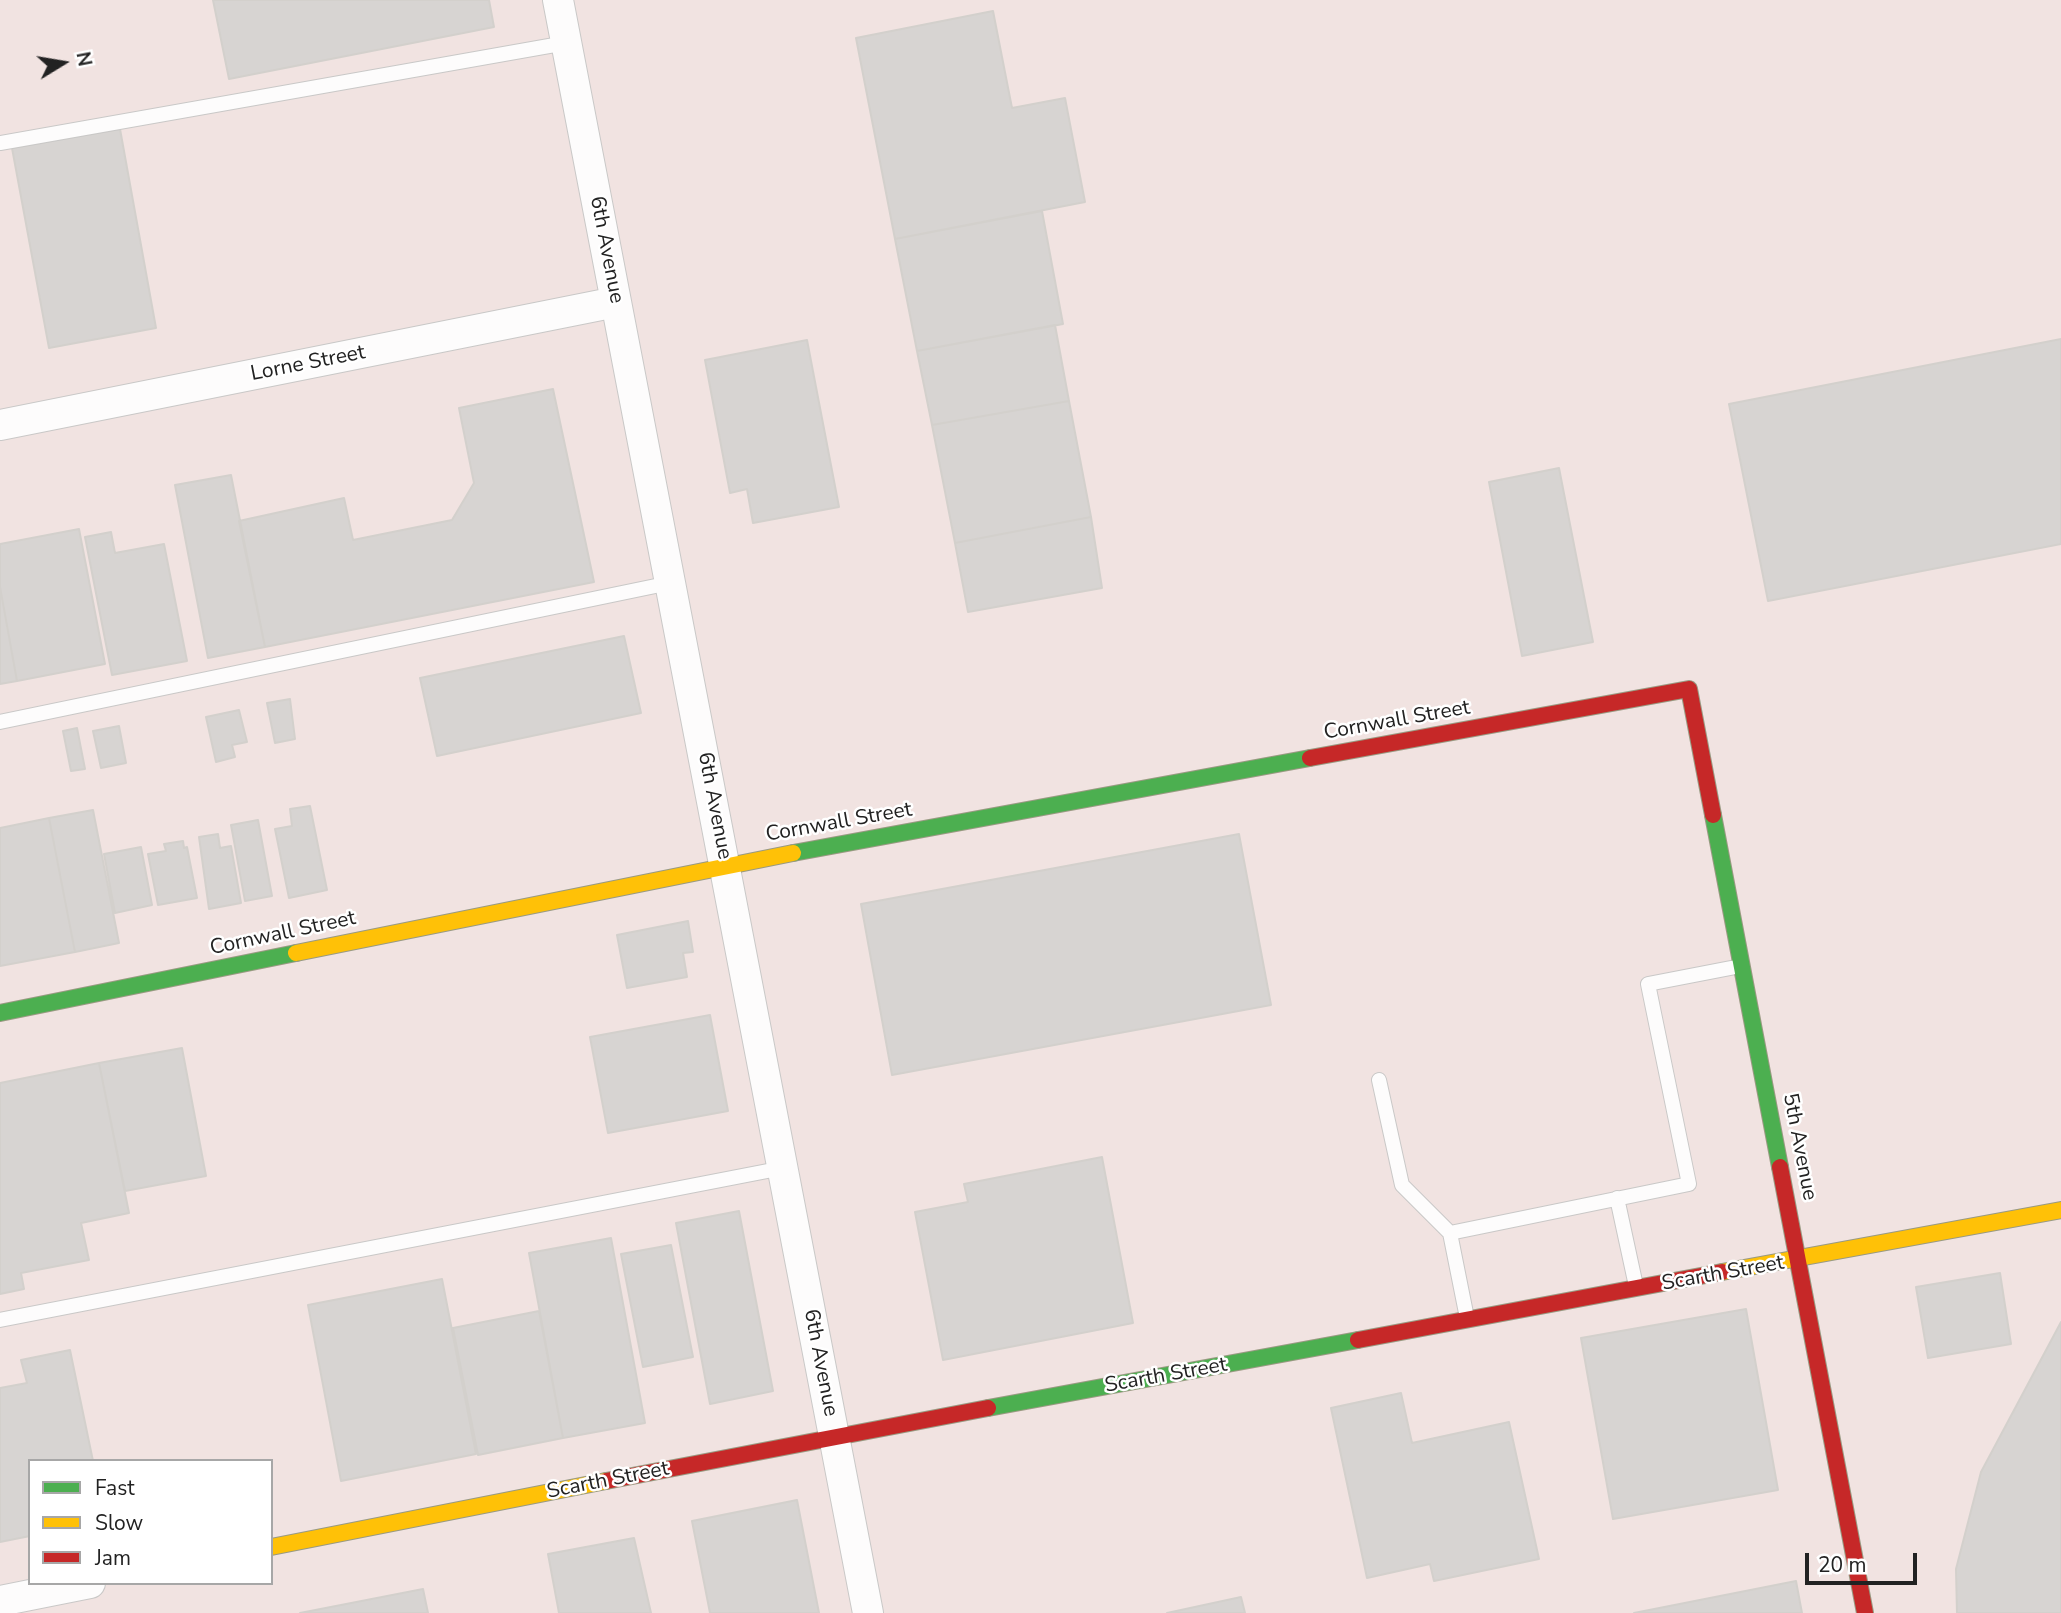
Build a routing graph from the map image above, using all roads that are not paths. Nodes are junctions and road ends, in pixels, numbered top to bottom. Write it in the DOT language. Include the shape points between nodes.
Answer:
graph roads {
  1 [pos="558,0"];
  2 [pos="566,43"];
  3 [pos="0,144"];
  4 [pos="616,302"];
  5 [pos="0,425"];
  6 [pos="670,583"];
  7 [pos="1689,690"];
  8 [pos="0,722"];
  9 [pos="725,865"];
  10 [pos="1742,965"];
  11 [pos="0,1013"];
  12 [pos="1379,1080"];
  13 [pos="782,1168"];
  14 [pos="1617,1198"];
  15 [pos="2061,1210"];
  16 [pos="1450,1233"];
  17 [pos="1800,1260"];
  18 [pos="1637,1290"];
  19 [pos="0,1320"];
  20 [pos="1468,1321"];
  21 [pos="834,1436"];
  22 [pos="273,1547"];
  23 [pos="80,1585"];
  24 [pos="0,1601"];
  25 [pos="868,1613"];
  26 [pos="1865,1613"];
  1 -- 2 [label="street, 6th Avenue"];
  2 -- 3 [label="lane"];
  2 -- 4 [label="street, 6th Avenue"];
  4 -- 5 [label="street, Lorne Street"];
  4 -- 6 [label="street, 6th Avenue"];
  6 -- 8 [label="lane"];
  6 -- 9 [label="street, 6th Avenue"];
  7 -- 9 [label="street, Cornwall Street"];
  7 -- 10 [label="street, 5th Avenue"];
  9 -- 11 [label="street, Cornwall Street"];
  9 -- 13 [label="street, 6th Avenue"];
  10 -- 14 [label="lane" via="1648,984 1689,1184"];
  10 -- 17 [label="street, 5th Avenue"];
  12 -- 16 [label="lane" via="1402,1185"];
  13 -- 19 [label="lane"];
  13 -- 21 [label="street, 6th Avenue"];
  14 -- 16 [label="lane"];
  14 -- 18 [label="lane"];
  15 -- 17 [label="street, Scarth Street"];
  16 -- 20 [label="lane"];
  17 -- 18 [label="street, Scarth Street"];
  17 -- 26 [label="street, 5th Avenue"];
  18 -- 20 [label="street, Scarth Street"];
  20 -- 21 [label="street, Scarth Street"];
  21 -- 22 [label="street, Scarth Street"];
  21 -- 25 [label="street, 6th Avenue"];
  23 -- 24 [label="street"];
}
